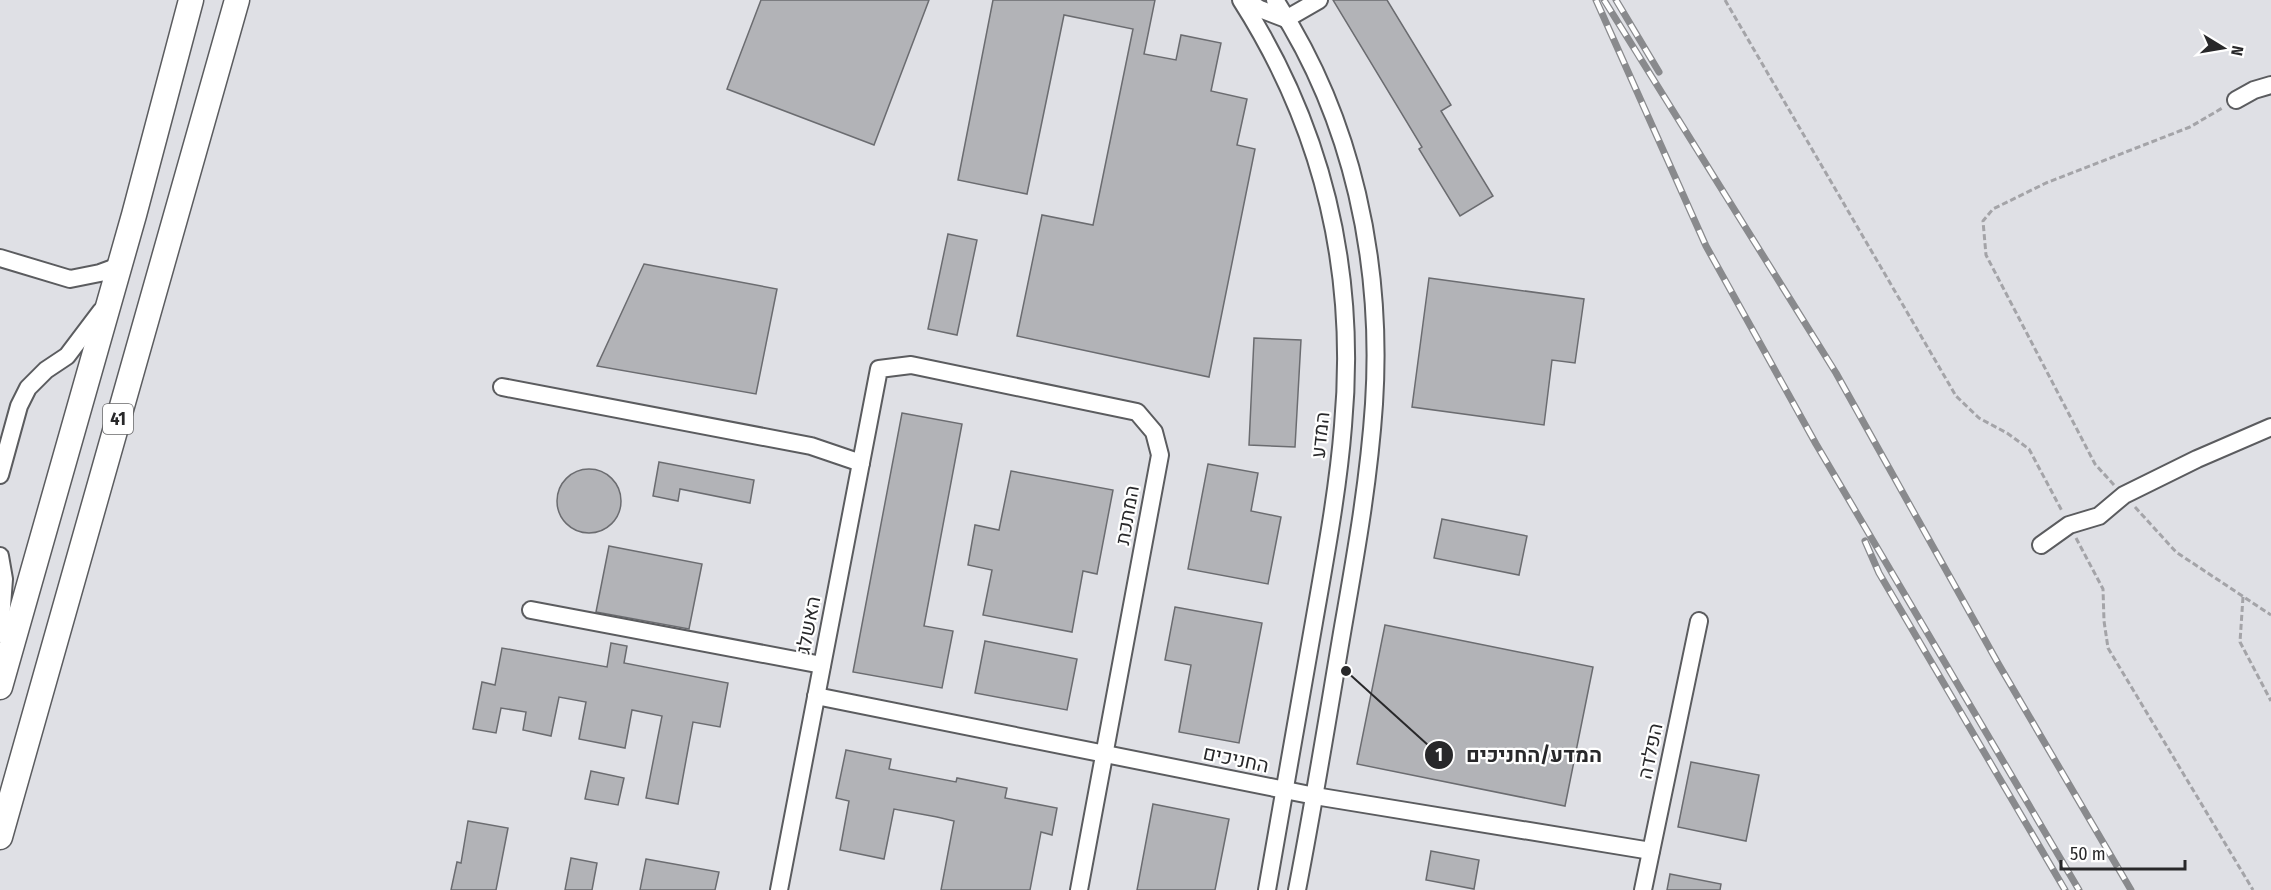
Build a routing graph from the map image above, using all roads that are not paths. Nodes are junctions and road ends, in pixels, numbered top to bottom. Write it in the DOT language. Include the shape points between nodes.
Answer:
graph roads {
  1 [pos="191,0"];
  2 [pos="237,0"];
  3 [pos="1243,0"];
  4 [pos="1319,0"];
  5 [pos="1277,1"];
  6 [pos="1286,19"];
  7 [pos="2271,85"];
  8 [pos="2236,100"];
  9 [pos="0,258"];
  10 [pos="119,266"];
  11 [pos="110,298"];
  12 [pos="879,369"];
  13 [pos="502,387"];
  14 [pos="2271,427"];
  15 [pos="861,463"];
  16 [pos="0,475"];
  17 [pos="2042,545"];
  18 [pos="0,556"];
  19 [pos="531,610"];
  20 [pos="1699,621"];
  21 [pos="0,634"];
  22 [pos="822,665"];
  23 [pos="0,687"];
  24 [pos="816,696"];
  25 [pos="1105,753"];
  26 [pos="1285,790"];
  27 [pos="1315,796"];
  28 [pos="0,837"];
  29 [pos="1651,851"];
  30 [pos="779,890"];
  31 [pos="1079,890"];
  32 [pos="1267,890"];
  33 [pos="1297,890"];
  34 [pos="1643,890"];
  1 -- 10 [label="highway, 41"];
  2 -- 28 [label="highway, 41"];
  3 -- 6 [label="street"];
  3 -- 26 [label="street, המדע" via="1304,120 1323,178 1336,239 1346,345 1343,427"];
  4 -- 6 [label="street"];
  5 -- 6 [label="street"];
  6 -- 27 [label="street" via="1335,116 1350,162 1363,214 1375,343 1366,480"];
  7 -- 8 [label="street"];
  9 -- 10 [label="street" via="70,279"];
  10 -- 11 [label="highway, 41"];
  11 -- 16 [label="street" via="67,356 28,388 19,406"];
  11 -- 23 [label="highway, 41"];
  12 -- 15 [label="street, האשלג"];
  12 -- 25 [label="street, המתכת" via="911,365 1137,412 1154,432 1160,455"];
  13 -- 15 [label="street" via="811,446"];
  14 -- 17 [label="street" via="2124,495 2099,516 2069,525"];
  15 -- 22 [label="street, האשלג"];
  18 -- 21 [label="street" via="4,579"];
  19 -- 22 [label="street"];
  20 -- 29 [label="street, הפלדה"];
  22 -- 24 [label="street, האשלג"];
  24 -- 25 [label="street, החניכים"];
  24 -- 30 [label="street, האשלג"];
  25 -- 26 [label="street, החניכים"];
  25 -- 31 [label="street, המתכת"];
  26 -- 27 [label="street, החניכים"];
  26 -- 32 [label="street, המדע"];
  27 -- 29 [label="street, החניכים"];
  27 -- 33 [label="street"];
  29 -- 34 [label="street, הפלדה"];
}
